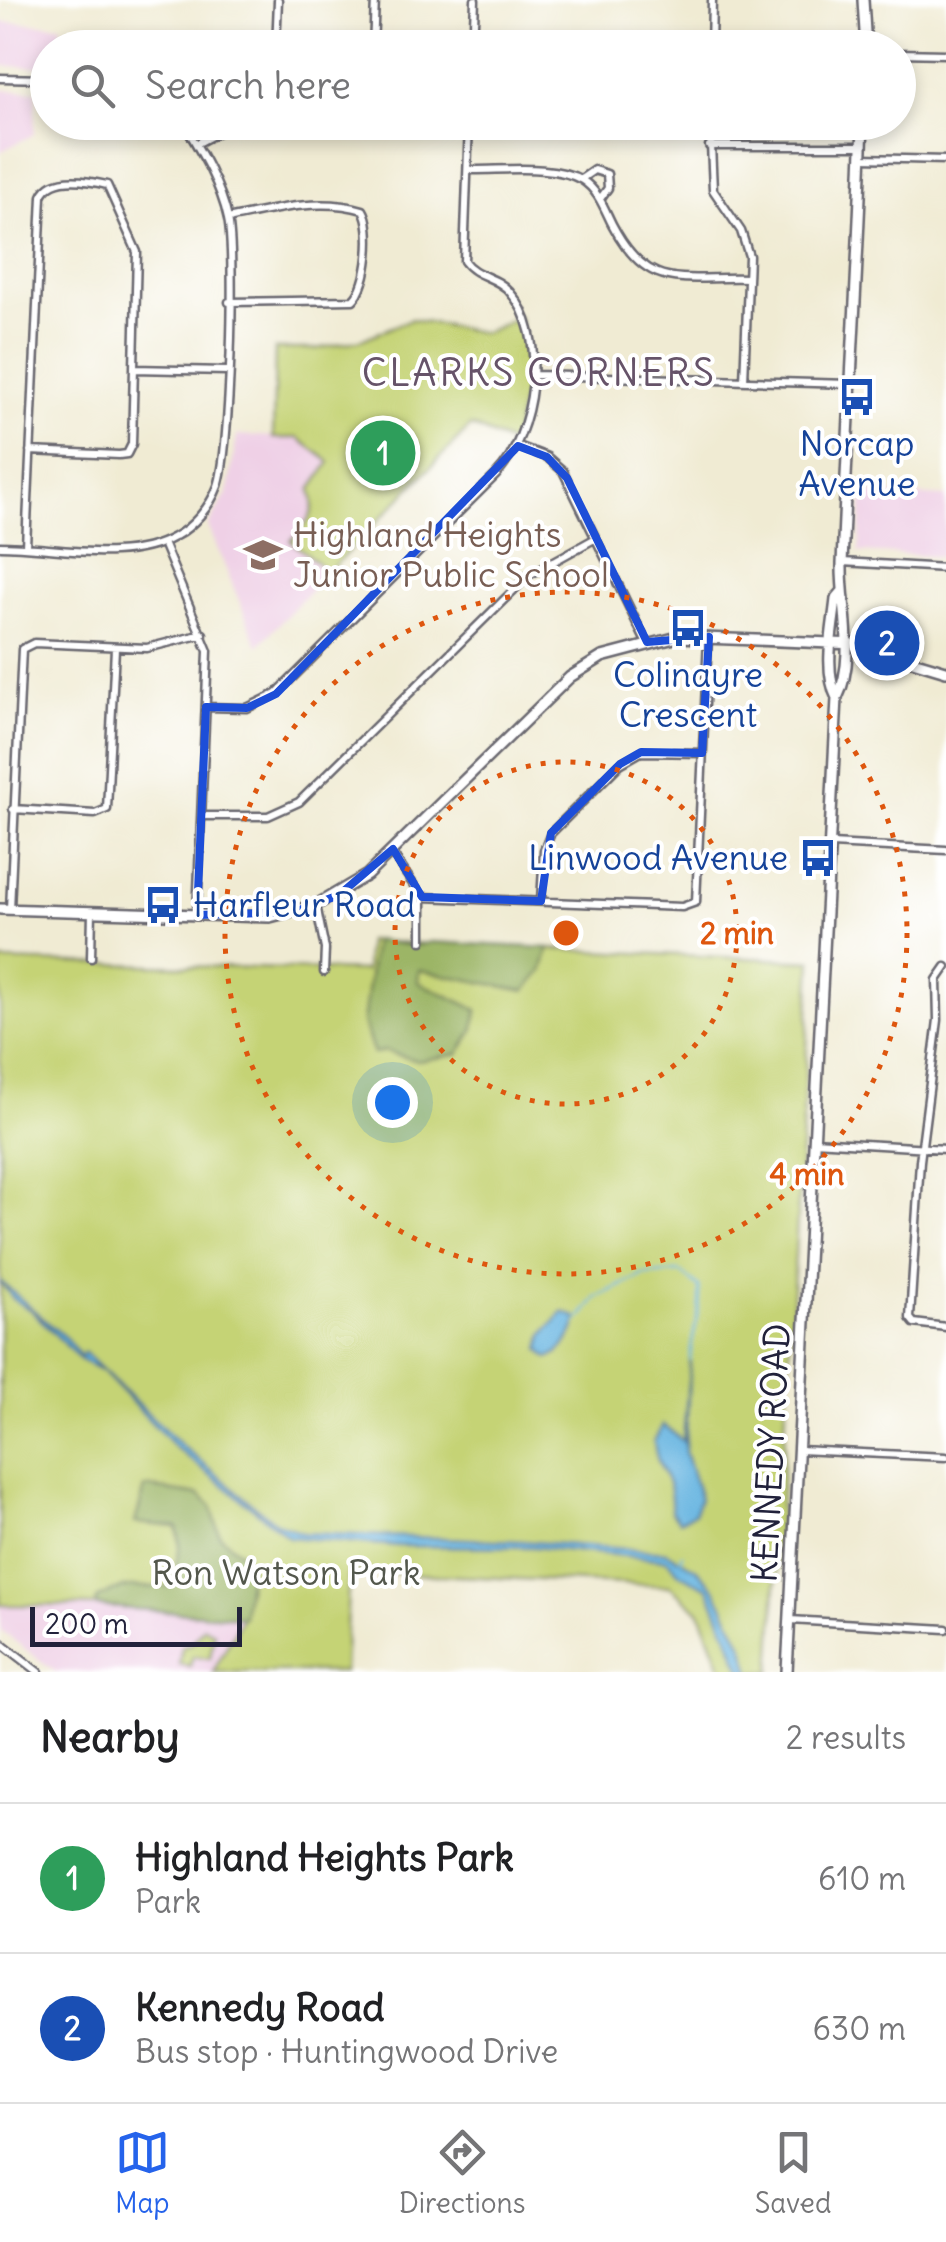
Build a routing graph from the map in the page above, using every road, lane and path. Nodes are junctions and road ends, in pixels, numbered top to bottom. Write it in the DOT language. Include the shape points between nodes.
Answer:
graph roads {
  1 [pos="278,0"];
  2 [pos="375,0"];
  3 [pos="475,0"];
  4 [pos="712,0"];
  5 [pos="863,0"];
  6 [pos="277,30"];
  7 [pos="374,30"];
  8 [pos="474,30"];
  9 [pos="711,30"];
  10 [pos="865,30"];
  11 [pos="916,53"];
  12 [pos="946,54"];
  13 [pos="0,78"];
  14 [pos="30,79"];
  15 [pos="194,140"];
  16 [pos="204,140"];
  17 [pos="469,140"];
  18 [pos="710,140"];
  19 [pos="862,140"];
  20 [pos="196,144"];
  21 [pos="710,146"];
  22 [pos="862,152"];
  23 [pos="946,160"];
  24 [pos="468,170"];
  25 [pos="581,179"];
  26 [pos="600,199"];
  27 [pos="228,219"];
  28 [pos="748,278"];
  29 [pos="229,302"];
  30 [pos="134,368"];
  31 [pos="226,371"];
  32 [pos="536,375"];
  33 [pos="744,381"];
  34 [pos="850,384"];
  35 [pos="518,446"];
  36 [pos="30,451"];
  37 [pos="596,538"];
  38 [pos="163,542"];
  39 [pos="0,546"];
  40 [pos="26,546"];
  41 [pos="842,562"];
  42 [pos="946,568"];
  43 [pos="842,592"];
  44 [pos="203,634"];
  45 [pos="708,637"];
  46 [pos="646,642"];
  47 [pos="832,642"];
  48 [pos="844,643"];
  49 [pos="115,648"];
  50 [pos="946,672"];
  51 [pos="837,698"];
  52 [pos="206,707"];
  53 [pos="702,753"];
  54 [pos="14,809"];
  55 [pos="201,816"];
  56 [pos="830,844"];
  57 [pos="946,850"];
  58 [pos="390,852"];
  59 [pos="422,897"];
  60 [pos="541,901"];
  61 [pos="316,905"];
  62 [pos="5,909"];
  63 [pos="92,912"];
  64 [pos="196,914"];
  65 [pos="422,941"];
  66 [pos="91,958"];
  67 [pos="946,967"];
  68 [pos="324,972"];
  69 [pos="814,1141"];
  70 [pos="922,1148"];
  71 [pos="946,1148"];
  72 [pos="946,1326"];
  73 [pos="799,1450"];
  74 [pos="946,1457"];
  75 [pos="790,1620"];
  76 [pos="946,1629"];
  77 [pos="0,1642"];
  78 [pos="39,1672"];
  79 [pos="787,1672"];
  1 -- 6 [label="street"];
  2 -- 7 [label="street"];
  3 -- 8 [label="street"];
  4 -- 9 [label="street"];
  5 -- 10 [label="main road"];
  11 -- 12 [label="street"];
  13 -- 14 [label="street"];
  15 -- 20 [label="street"];
  16 -- 20 [label="street"];
  17 -- 24 [label="street"];
  18 -- 21 [label="street"];
  19 -- 22 [label="main road, KENNEDY ROAD"];
  20 -- 27 [label="street"];
  21 -- 22 [label="street"];
  21 -- 28 [label="street" via="713,190 744,237"];
  22 -- 23 [label="street"];
  22 -- 34 [label="main road, KENNEDY ROAD"];
  24 -- 25 [label="street"];
  24 -- 32 [label="street" via="464,262 516,300"];
  25 -- 26 [label="street"];
  25 -- 26 [label="street" via="594,170 607,174"];
  26 -- 28 [label="street" via="628,254 650,272"];
  27 -- 29 [label="street"];
  27 -- 29 [label="street" via="294,206 346,207 363,210 369,226 363,286 353,300"];
  28 -- 33 [label="street"];
  29 -- 31 [label="street"];
  30 -- 31 [label="street"];
  30 -- 36 [label="street" via="127,454"];
  30 -- 36 [label="street" via="137,252 115,195 97,182 49,184 41,201"];
  31 -- 38 [label="street" via="219,484 194,522"];
  32 -- 33 [label="street"];
  32 -- 35 [label="street"];
  33 -- 34 [label="street"];
  34 -- 41 [label="main road, KENNEDY ROAD"];
  35 -- 37 [label="street" via="559,466"];
  35 -- 52 [label="street" via="276,694 246,708"];
  36 -- 40 [label="street"];
  37 -- 46 [label="street"];
  37 -- 55 [label="street" via="528,574 299,802 268,816"];
  38 -- 40 [label="street" via="116,551"];
  38 -- 44 [label="street"];
  39 -- 40 [label="street"];
  41 -- 42 [label="street"];
  41 -- 43 [label="main road, KENNEDY ROAD"];
  43 -- 47 [label="main road, KENNEDY ROAD"];
  43 -- 48 [label="main road, KENNEDY ROAD"];
  44 -- 49 [label="street" via="147,648"];
  44 -- 52 [label="street"];
  45 -- 46 [label="main road"];
  45 -- 47 [label="main road"];
  45 -- 53 [label="street"];
  46 -- 58 [label="main road" via="570,677"];
  47 -- 48 [label="main road"];
  47 -- 51 [label="main road, KENNEDY ROAD"];
  48 -- 50 [label="main road"];
  48 -- 51 [label="main road, KENNEDY ROAD"];
  49 -- 54 [label="street" via="107,808 96,814"];
  49 -- 54 [label="street" via="34,643 20,652"];
  51 -- 56 [label="main road, KENNEDY ROAD"];
  52 -- 55 [label="street"];
  53 -- 60 [label="street" via="640,752 620,764 552,832 544,850"];
  53 -- 60 [label="street" via="696,902 682,907"];
  54 -- 62 [label="street"];
  55 -- 64 [label="street"];
  56 -- 57 [label="street"];
  56 -- 69 [label="main road, KENNEDY ROAD"];
  58 -- 59 [label="street"];
  58 -- 61 [label="main road" via="367,876"];
  59 -- 60 [label="street"];
  59 -- 65 [label="street"];
  61 -- 64 [label="main road" via="270,917"];
  61 -- 68 [label="street"];
  62 -- 63 [label="main road"];
  63 -- 64 [label="main road"];
  63 -- 66 [label="street"];
  67 -- 70 [label="street" via="937,980 936,1048"];
  69 -- 70 [label="street"];
  69 -- 73 [label="main road, KENNEDY ROAD"];
  70 -- 71 [label="street"];
  70 -- 72 [label="street" via="910,1318"];
  73 -- 74 [label="street"];
  73 -- 75 [label="main road, KENNEDY ROAD"];
  75 -- 76 [label="street"];
  75 -- 79 [label="main road, KENNEDY ROAD"];
  77 -- 78 [label="street"];
}
